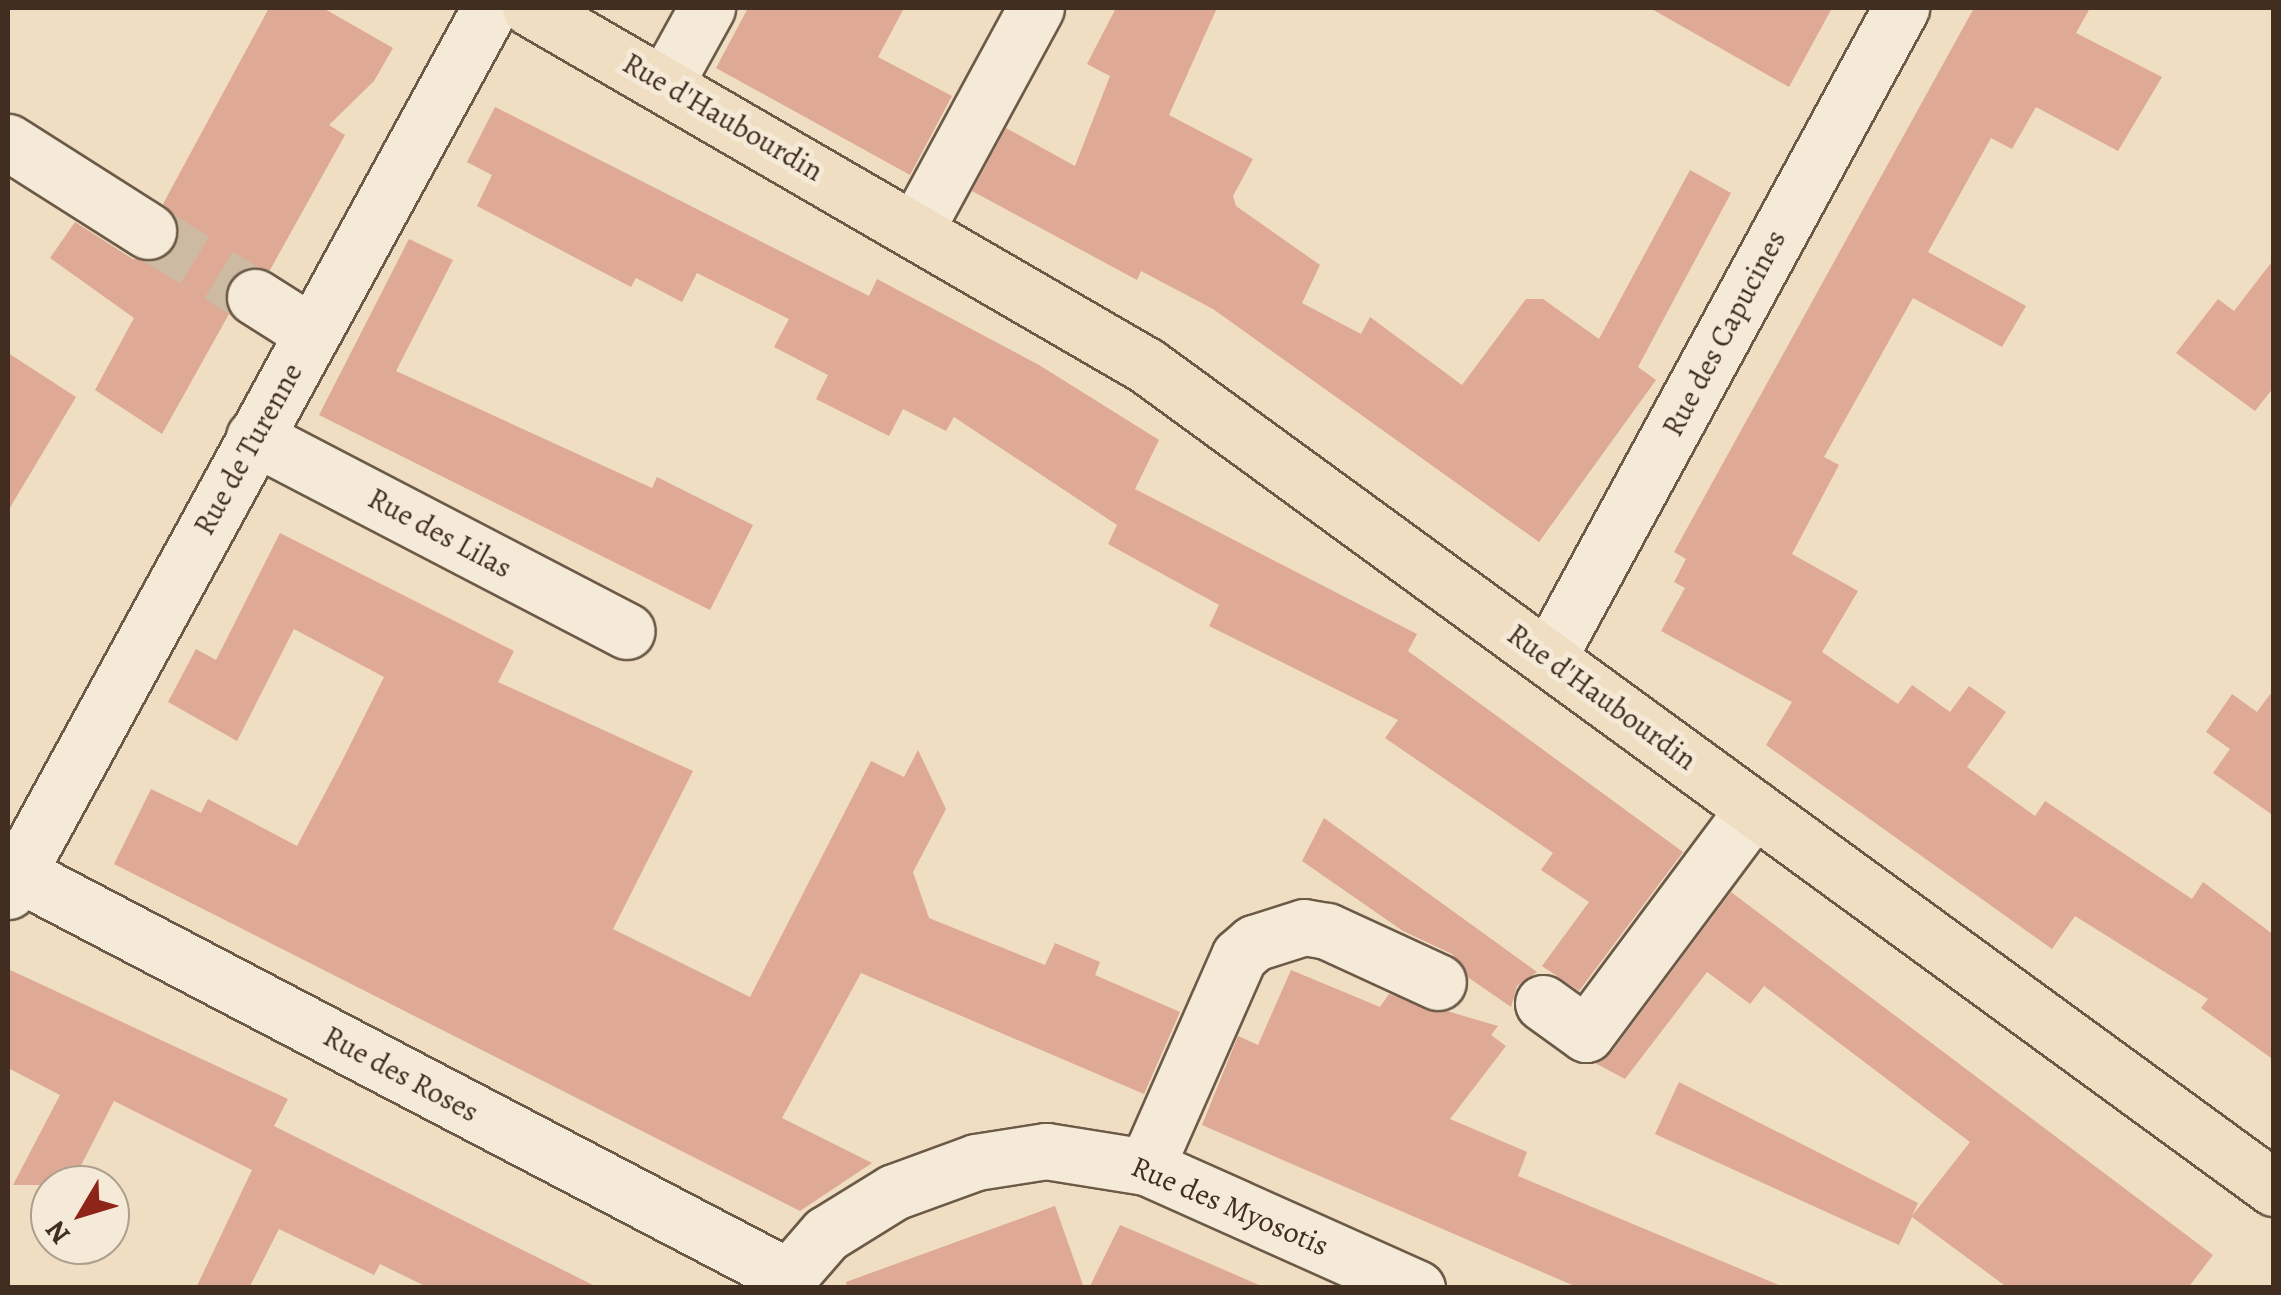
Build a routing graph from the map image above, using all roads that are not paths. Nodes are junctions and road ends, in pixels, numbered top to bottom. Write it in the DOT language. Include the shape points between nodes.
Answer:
graph roads {
  1 [pos="490,8"];
  2 [pos="530,8"];
  3 [pos="707,8"];
  4 [pos="1036,8"];
  5 [pos="1900,8"];
  6 [pos="665,84"];
  7 [pos="8,142"];
  8 [pos="917,227"];
  9 [pos="148,231"];
  10 [pos="256,297"];
  11 [pos="312,333"];
  12 [pos="254,437"];
  13 [pos="627,630"];
  14 [pos="1548,658"];
  15 [pos="1754,809"];
  16 [pos="12,882"];
  17 [pos="1438,982"];
  18 [pos="1543,1003"];
  19 [pos="1146,1167"];
  20 [pos="2274,1188"];
  21 [pos="782,1281"];
  22 [pos="1418,1288"];
  1 -- 11 [label="street, Rue de Turenne"];
  2 -- 6 [label="main road, Rue d'Haubourdin"];
  3 -- 6 [label="street"];
  4 -- 8 [label="street"];
  5 -- 14 [label="street, Rue des Capucines"];
  6 -- 8 [label="main road, Rue d'Haubourdin"];
  7 -- 9 [label="street"];
  8 -- 14 [label="main road, Rue d'Haubourdin" via="1147,366"];
  10 -- 11 [label="street"];
  11 -- 12 [label="street, Rue de Turenne"];
  12 -- 13 [label="street, Rue des Lilas"];
  12 -- 16 [label="street, Rue de Turenne"];
  14 -- 15 [label="main road, Rue d'Haubourdin"];
  15 -- 18 [label="street" via="1586,1034"];
  15 -- 20 [label="main road, Rue d'Haubourdin"];
  16 -- 21 [label="street, Rue des Roses"];
  17 -- 19 [label="street" via="1327,931 1304,927 1254,943 1239,956"];
  19 -- 21 [label="street, Rue des Myosotis" via="1046,1151 976,1162 860,1212"];
  19 -- 22 [label="street, Rue des Myosotis"];
}
